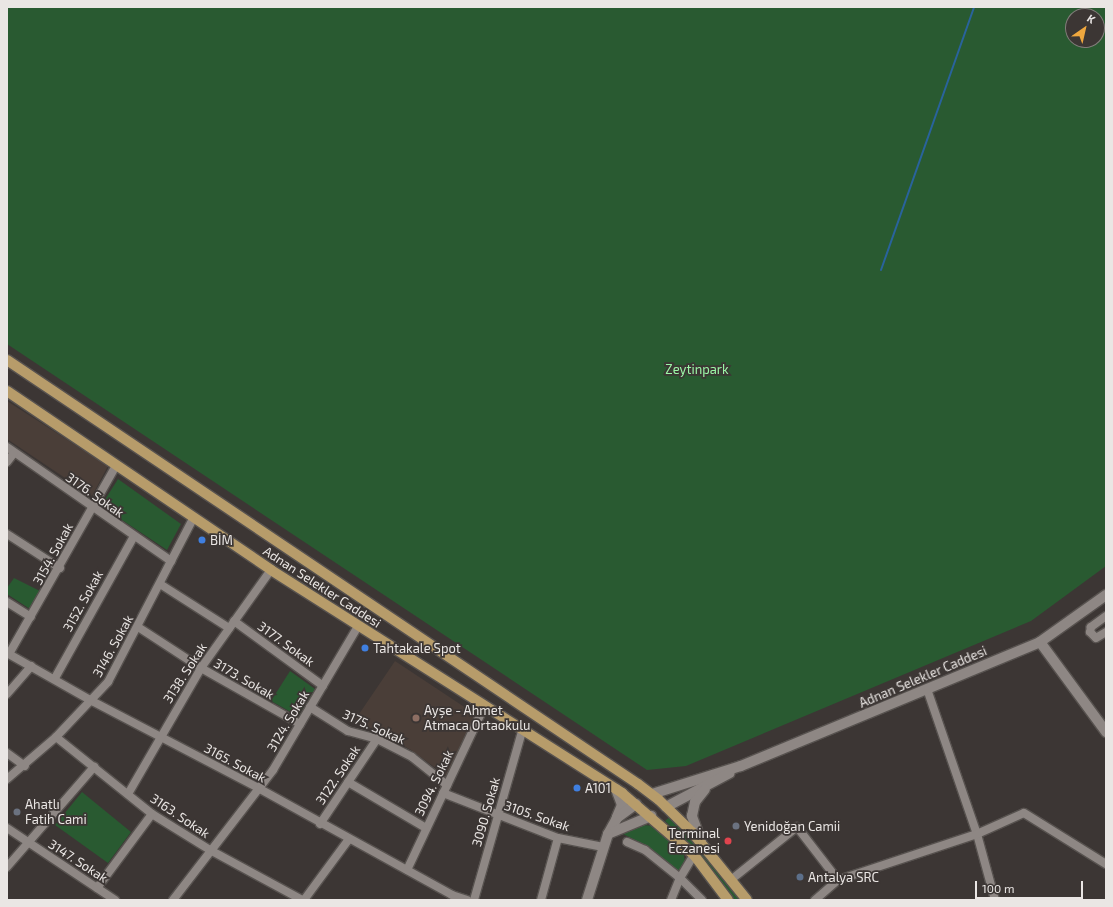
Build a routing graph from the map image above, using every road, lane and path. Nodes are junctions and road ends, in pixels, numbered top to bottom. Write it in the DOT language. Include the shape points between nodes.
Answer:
graph roads {
  1 [pos="7,360"];
  2 [pos="7,392"];
  3 [pos="7,447"];
  4 [pos="14,453"];
  5 [pos="7,462"];
  6 [pos="116,466"];
  7 [pos="92,508"];
  8 [pos="193,519"];
  9 [pos="7,534"];
  10 [pos="134,536"];
  11 [pos="171,561"];
  12 [pos="60,568"];
  13 [pos="271,570"];
  14 [pos="160,584"];
  15 [pos="1106,595"];
  16 [pos="7,602"];
  17 [pos="1106,616"];
  18 [pos="31,617"];
  19 [pos="232,625"];
  20 [pos="358,626"];
  21 [pos="138,627"];
  22 [pos="1103,634"];
  23 [pos="1040,642"];
  24 [pos="8,653"];
  25 [pos="31,666"];
  26 [pos="201,668"];
  27 [pos="55,678"];
  28 [pos="323,686"];
  29 [pos="927,690"];
  30 [pos="7,694"];
  31 [pos="92,701"];
  32 [pos="310,707"];
  33 [pos="484,707"];
  34 [pos="300,724"];
  35 [pos="522,732"];
  36 [pos="1106,732"];
  37 [pos="160,736"];
  38 [pos="56,737"];
  39 [pos="377,739"];
  40 [pos="7,752"];
  41 [pos="25,766"];
  42 [pos="742,766"];
  43 [pos="94,767"];
  44 [pos="7,779"];
  45 [pos="348,782"];
  46 [pos="447,784"];
  47 [pos="707,787"];
  48 [pos="260,789"];
  49 [pos="616,789"];
  50 [pos="443,793"];
  51 [pos="128,794"];
  52 [pos="652,794"];
  53 [pos="636,804"];
  54 [pos="666,807"];
  55 [pos="152,814"];
  56 [pos="496,815"];
  57 [pos="651,816"];
  58 [pos="617,818"];
  59 [pos="320,824"];
  60 [pos="7,828"];
  61 [pos="426,828"];
  62 [pos="608,834"];
  63 [pos="977,834"];
  64 [pos="558,838"];
  65 [pos="349,839"];
  66 [pos="28,842"];
  67 [pos="627,842"];
  68 [pos="702,843"];
  69 [pos="603,847"];
  70 [pos="210,850"];
  71 [pos="694,855"];
  72 [pos="1106,864"];
  73 [pos="7,867"];
  74 [pos="407,870"];
  75 [pos="680,878"];
  76 [pos="732,879"];
  77 [pos="838,880"];
  78 [pos="98,888"];
  79 [pos="450,897"];
  80 [pos="175,899"];
  81 [pos="115,900"];
  82 [pos="303,900"];
  83 [pos="467,900"];
  84 [pos="474,900"];
  85 [pos="541,900"];
  86 [pos="587,900"];
  87 [pos="671,900"];
  88 [pos="702,900"];
  89 [pos="728,900"];
  90 [pos="747,900"];
  91 [pos="815,900"];
  92 [pos="995,900"];
  1 -- 52 [label="main road, Adnan Selekler Caddesi"];
  2 -- 6 [label="main road, Adnan Selekler Caddesi"];
  3 -- 4 [label="street, 3176. Sokak"];
  4 -- 5 [label="street"];
  4 -- 7 [label="street, 3176. Sokak"];
  6 -- 7 [label="street, 3154. Sokak"];
  6 -- 8 [label="main road, Adnan Selekler Caddesi"];
  7 -- 10 [label="street, 3176. Sokak"];
  7 -- 12 [label="street, 3154. Sokak"];
  8 -- 11 [label="street, 3146. Sokak"];
  8 -- 13 [label="main road, Adnan Selekler Caddesi"];
  9 -- 12 [label="street"];
  10 -- 11 [label="street, 3176. Sokak"];
  10 -- 27 [label="street, 3152. Sokak"];
  11 -- 14 [label="street, 3146. Sokak"];
  12 -- 18 [label="street, 3154. Sokak"];
  13 -- 19 [label="street, 3138. Sokak"];
  13 -- 20 [label="main road, Adnan Selekler Caddesi"];
  14 -- 19 [label="street, 3177. Sokak"];
  14 -- 21 [label="street, 3146. Sokak"];
  15 -- 23 [label="main road, Adnan Selekler Caddesi"];
  16 -- 18 [label="street"];
  17 -- 22 [label="street" via="1090,630 1092,636"];
  18 -- 24 [label="street, 3154. Sokak"];
  19 -- 26 [label="street, 3138. Sokak"];
  19 -- 28 [label="street, 3177. Sokak"];
  20 -- 28 [label="street, 3124. Sokak"];
  20 -- 33 [label="main road, Adnan Selekler Caddesi"];
  21 -- 26 [label="street, 3173. Sokak"];
  21 -- 31 [label="street, 3146. Sokak" via="108,682"];
  23 -- 29 [label="main road, Adnan Selekler Caddesi"];
  23 -- 36 [label="main road"];
  24 -- 25 [label="street, 3165. Sokak"];
  25 -- 27 [label="street, 3165. Sokak"];
  25 -- 30 [label="street"];
  26 -- 34 [label="street, 3173. Sokak"];
  26 -- 37 [label="street, 3138. Sokak"];
  27 -- 31 [label="street, 3165. Sokak"];
  28 -- 32 [label="street, 3124. Sokak"];
  29 -- 42 [label="main road, Adnan Selekler Caddesi"];
  29 -- 63 [label="street"];
  31 -- 37 [label="street, 3165. Sokak"];
  31 -- 38 [label="street, 3146. Sokak"];
  32 -- 34 [label="street, 3124. Sokak"];
  32 -- 39 [label="street, 3175. Sokak" via="348,730"];
  33 -- 35 [label="main road, Adnan Selekler Caddesi"];
  33 -- 46 [label="street, 3094. Sokak"];
  34 -- 48 [label="street, 3124. Sokak"];
  35 -- 49 [label="main road, Adnan Selekler Caddesi"];
  35 -- 56 [label="street, 3090. Sokak"];
  37 -- 48 [label="street, 3165. Sokak"];
  37 -- 51 [label="street, 3138. Sokak"];
  38 -- 41 [label="street, 3146. Sokak"];
  38 -- 43 [label="street, 3163. Sokak"];
  39 -- 45 [label="street, 3122. Sokak"];
  39 -- 46 [label="street, 3175. Sokak" via="412,757"];
  40 -- 41 [label="street"];
  41 -- 44 [label="street, 3146. Sokak"];
  42 -- 47 [label="main road, Adnan Selekler Caddesi"];
  42 -- 52 [label="main road, Adnan Selekler Caddesi"];
  43 -- 51 [label="street, 3163. Sokak"];
  43 -- 66 [label="street"];
  45 -- 59 [label="street, 3122. Sokak"];
  45 -- 61 [label="street"];
  46 -- 50 [label="street, 3094. Sokak"];
  47 -- 54 [label="main road, Adnan Selekler Caddesi"];
  47 -- 68 [label="main road, Adnan Selekler Caddesi" via="695,802 692,816"];
  48 -- 59 [label="street, 3165. Sokak"];
  48 -- 70 [label="street, 3124. Sokak"];
  49 -- 53 [label="main road, Adnan Selekler Caddesi"];
  49 -- 58 [label="main road" via="622,805"];
  50 -- 56 [label="street, 3105. Sokak"];
  50 -- 61 [label="street, 3094. Sokak"];
  51 -- 55 [label="street, 3163. Sokak"];
  52 -- 53 [label="main road"];
  52 -- 54 [label="main road, Adnan Selekler Caddesi"];
  53 -- 57 [label="main road, Adnan Selekler Caddesi"];
  53 -- 58 [label="main road"];
  54 -- 57 [label="main road"];
  54 -- 68 [label="main road, Adnan Selekler Caddesi"];
  55 -- 70 [label="street, 3163. Sokak"];
  55 -- 78 [label="street"];
  56 -- 64 [label="street, 3105. Sokak"];
  56 -- 84 [label="street, 3090. Sokak"];
  57 -- 62 [label="main road"];
  57 -- 71 [label="main road, Adnan Selekler Caddesi"];
  58 -- 62 [label="main road"];
  59 -- 65 [label="street, 3165. Sokak"];
  60 -- 66 [label="street, 3147. Sokak"];
  61 -- 74 [label="street, 3094. Sokak"];
  62 -- 69 [label="main road"];
  63 -- 72 [label="street" via="1024,813"];
  63 -- 77 [label="street"];
  63 -- 92 [label="street"];
  64 -- 69 [label="street, 3105. Sokak"];
  64 -- 85 [label="street"];
  65 -- 74 [label="street, 3165. Sokak"];
  65 -- 82 [label="street"];
  66 -- 73 [label="street"];
  66 -- 78 [label="street, 3147. Sokak"];
  67 -- 75 [label="street" via="645,850"];
  68 -- 76 [label="main road, Adnan Selekler Caddesi"];
  69 -- 86 [label="main road"];
  70 -- 80 [label="street, 3124. Sokak"];
  70 -- 82 [label="street, 3163. Sokak"];
  71 -- 75 [label="street"];
  71 -- 89 [label="main road, Adnan Selekler Caddesi"];
  74 -- 79 [label="street, 3165. Sokak"];
  75 -- 87 [label="street"];
  75 -- 88 [label="street"];
  76 -- 77 [label="street" via="797,827"];
  76 -- 90 [label="main road, Adnan Selekler Caddesi"];
  77 -- 91 [label="street"];
  78 -- 81 [label="street, 3147. Sokak"];
  79 -- 83 [label="street, 3165. Sokak"];
}
